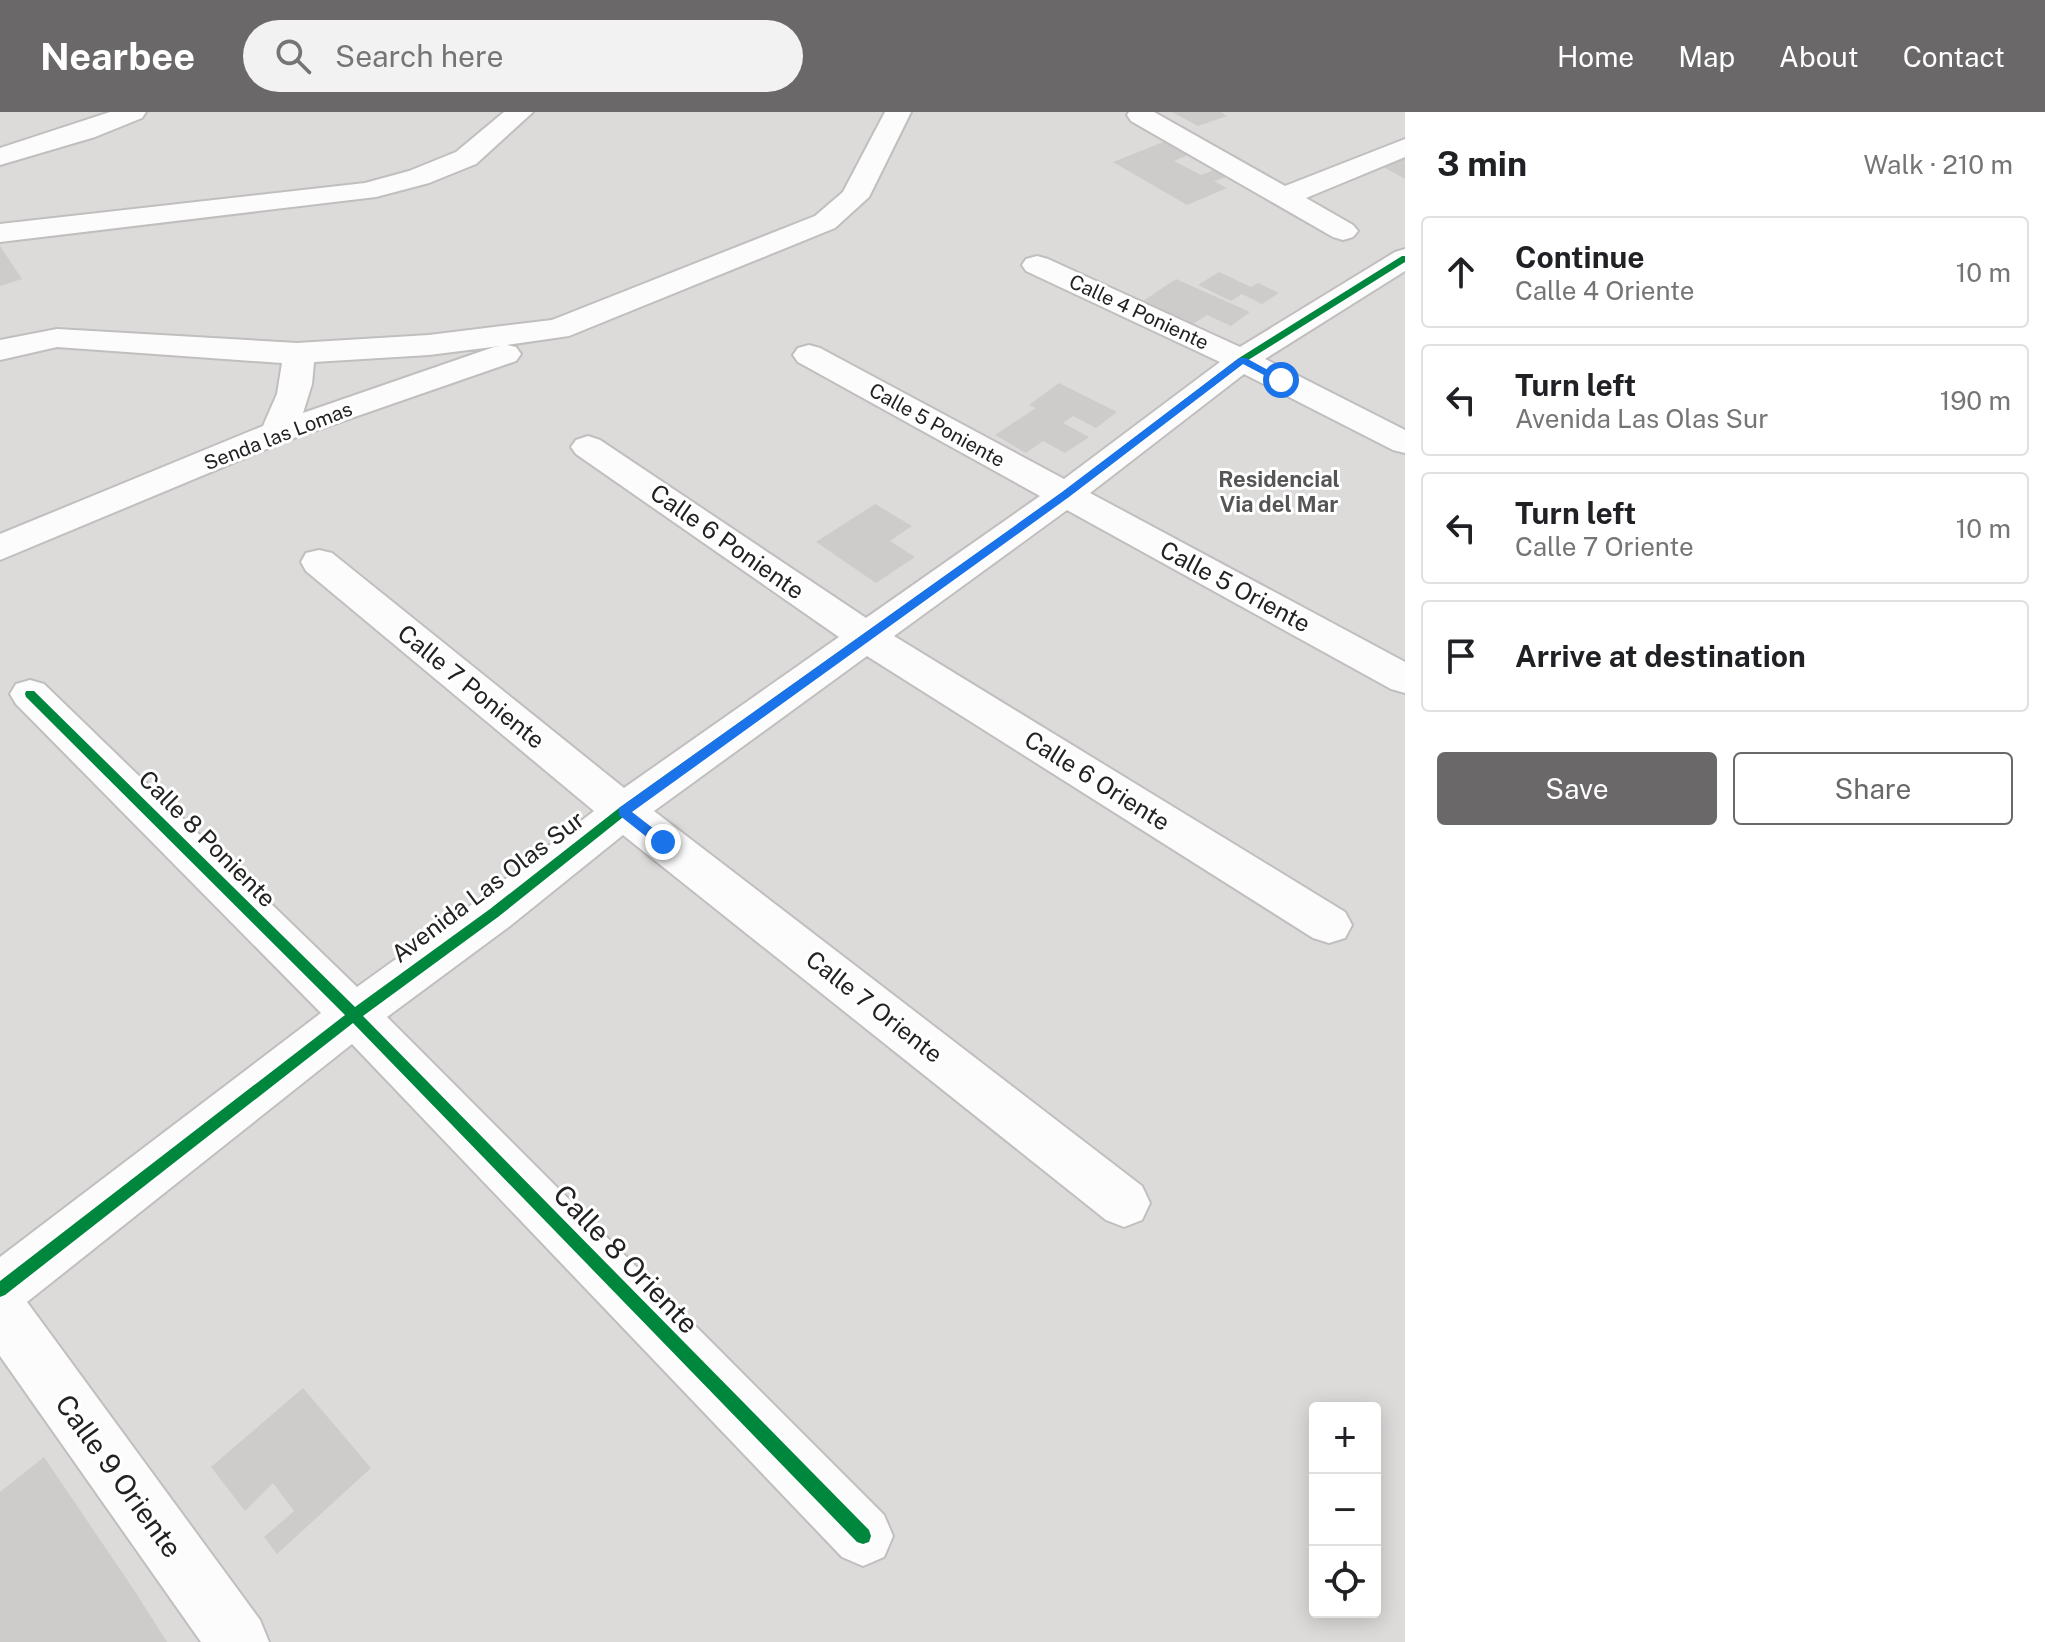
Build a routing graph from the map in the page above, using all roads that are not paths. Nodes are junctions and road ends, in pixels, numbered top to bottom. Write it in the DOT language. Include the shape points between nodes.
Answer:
graph roads {
  1 [pos="133,112"];
  2 [pos="520,112"];
  3 [pos="898,112"];
  4 [pos="1149,112"];
  5 [pos="1405,147"];
  6 [pos="0,157"];
  7 [pos="1283,197"];
  8 [pos="1343,231"];
  9 [pos="0,233"];
  10 [pos="1402,262"];
  11 [pos="1037,265"];
  12 [pos="558,329"];
  13 [pos="0,350"];
  14 [pos="297,353"];
  15 [pos="809,355"];
  16 [pos="1242,360"];
  17 [pos="276,433"];
  18 [pos="1405,443"];
  19 [pos="588,447"];
  20 [pos="1065,495"];
  21 [pos="0,548"];
  22 [pos="319,562"];
  23 [pos="866,637"];
  24 [pos="1405,679"];
  25 [pos="30,694"];
  26 [pos="623,811"];
  27 [pos="1329,925"];
  28 [pos="354,1015"];
  29 [pos="1124,1203"];
  30 [pos="0,1290"];
  31 [pos="0,1310"];
  32 [pos="863,1536"];
  33 [pos="238,1642"];
  1 -- 6 [label="street"];
  2 -- 9 [label="street" via="466,158 366,191"];
  3 -- 12 [label="street" via="855,197 825,222"];
  4 -- 7 [label="street" via="1140,115"];
  5 -- 7 [label="street"];
  7 -- 8 [label="street"];
  10 -- 16 [label="street, Avenida Las Olas Sur"];
  11 -- 16 [label="street, Calle 4 Poniente"];
  12 -- 14 [label="street" via="429,345"];
  12 -- 17 [label="street, Senda las Lomas" via="514,351"];
  13 -- 14 [label="street" via="57,338"];
  14 -- 17 [label="street" via="300,367 290,406"];
  15 -- 20 [label="street, Calle 5 Poniente"];
  16 -- 18 [label="street, Calle 4 Poniente"];
  16 -- 20 [label="street, Avenida Las Olas Sur"];
  17 -- 21 [label="street, Senda las Lomas"];
  19 -- 23 [label="street, Calle 6 Poniente"];
  20 -- 23 [label="street, Avenida Las Olas Sur"];
  20 -- 24 [label="street, Calle 5 Oriente"];
  22 -- 26 [label="street, Calle 7 Poniente"];
  23 -- 26 [label="street, Avenida Las Olas Sur"];
  23 -- 27 [label="street, Calle 6 Oriente"];
  25 -- 28 [label="street, Calle 8 Poniente"];
  26 -- 28 [label="street, Avenida Las Olas Sur"];
  26 -- 29 [label="street, Calle 7 Oriente"];
  28 -- 30 [label="street, Avenida Las Olas Sur"];
  28 -- 32 [label="street, Calle 8 Oriente"];
  31 -- 33 [label="street, Calle 9 Oriente"];
}
